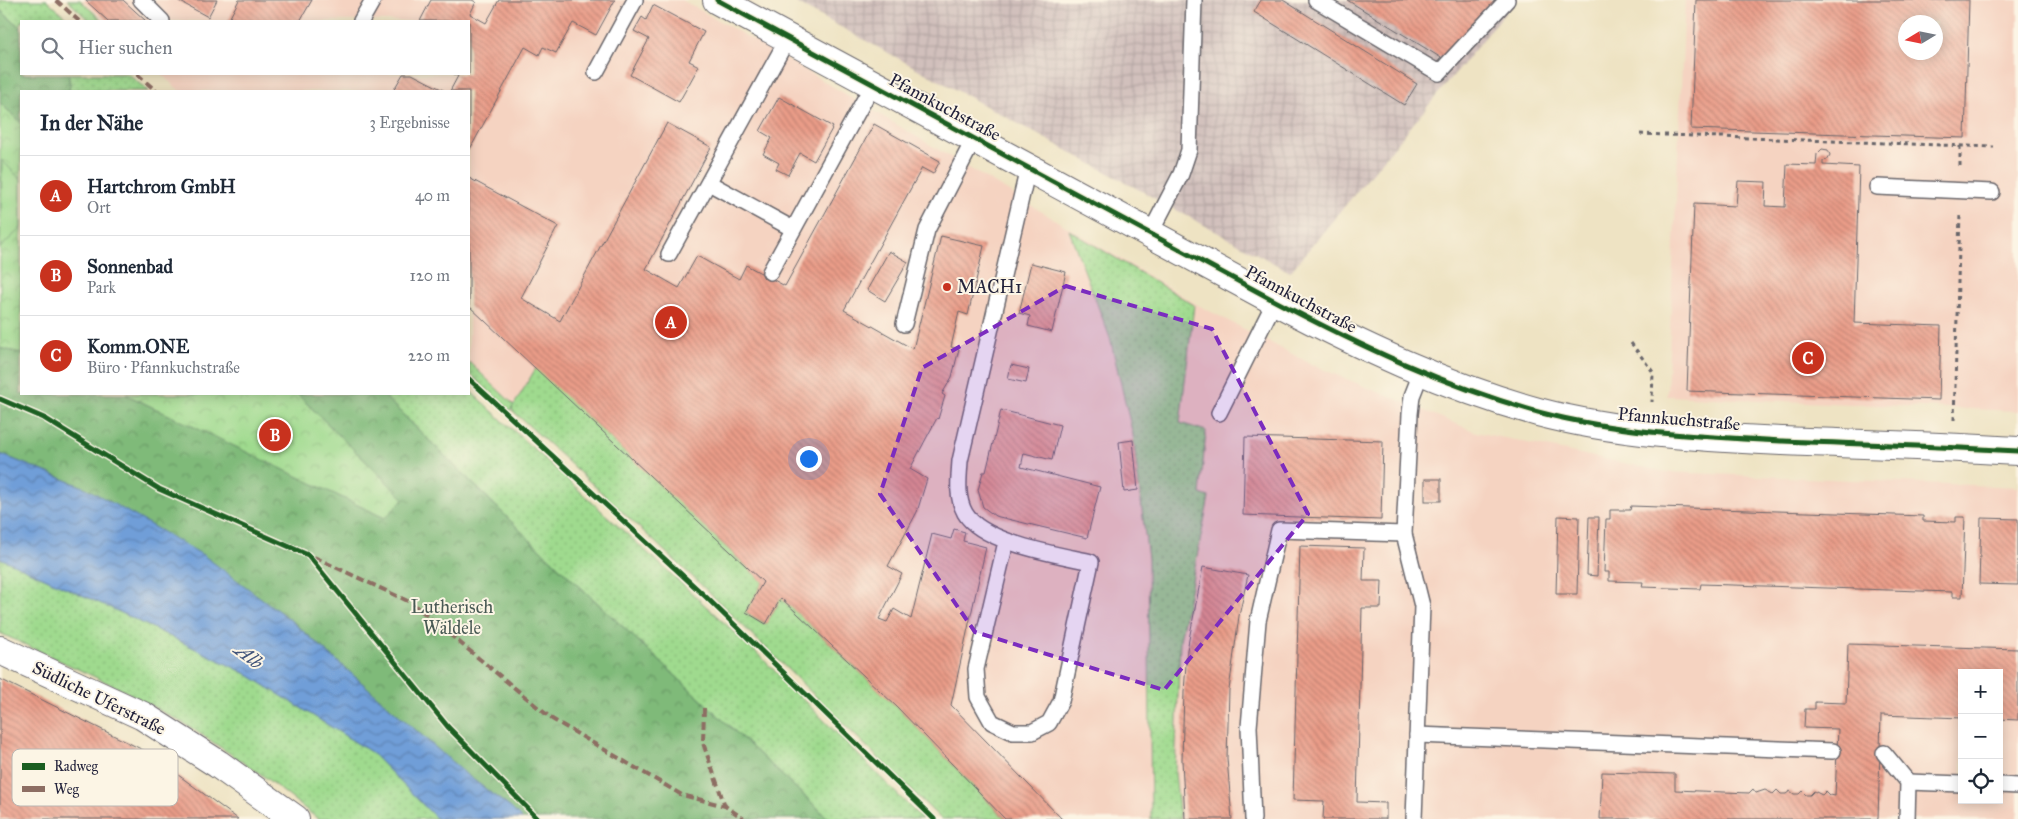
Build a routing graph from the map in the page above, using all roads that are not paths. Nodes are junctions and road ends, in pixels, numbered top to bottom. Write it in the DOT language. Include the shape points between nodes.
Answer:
graph roads {
  1 [pos="141,0"];
  2 [pos="373,0"];
  3 [pos="635,0"];
  4 [pos="717,0"];
  5 [pos="1194,0"];
  6 [pos="1316,0"];
  7 [pos="1507,0"];
  8 [pos="161,20"];
  9 [pos="362,20"];
  10 [pos="788,38"];
  11 [pos="596,72"];
  12 [pos="872,84"];
  13 [pos="974,139"];
  14 [pos="1028,168"];
  15 [pos="709,183"];
  16 [pos="1877,187"];
  17 [pos="1992,192"];
  18 [pos="793,229"];
  19 [pos="1150,234"];
  20 [pos="669,254"];
  21 [pos="770,272"];
  22 [pos="1275,301"];
  23 [pos="904,324"];
  24 [pos="1421,373"];
  25 [pos="1219,413"];
  26 [pos="2018,451"];
  27 [pos="1404,534"];
  28 [pos="1006,542"];
  29 [pos="0,650"];
  30 [pos="1417,735"];
  31 [pos="1833,751"];
  32 [pos="1884,753"];
  33 [pos="1908,782"];
  34 [pos="1958,784"];
  35 [pos="2003,785"];
  36 [pos="2018,786"];
  37 [pos="296,819"];
  38 [pos="1253,819"];
  39 [pos="1414,819"];
  40 [pos="1907,819"];
  1 -- 8 [label="lane"];
  2 -- 9 [label="lane"];
  3 -- 11 [label="lane"];
  4 -- 10 [label="street, Pfannkuchstraße"];
  5 -- 19 [label="lane" via="1189,150 1181,174"];
  6 -- 7 [label="lane" via="1438,73"];
  10 -- 12 [label="street, Pfannkuchstraße"];
  10 -- 15 [label="lane"];
  12 -- 13 [label="street, Pfannkuchstraße"];
  12 -- 18 [label="lane"];
  13 -- 14 [label="street, Pfannkuchstraße"];
  13 -- 23 [label="lane" via="927,230"];
  14 -- 19 [label="street, Pfannkuchstraße"];
  14 -- 28 [label="lane" via="960,461 958,491 966,514"];
  15 -- 18 [label="lane"];
  15 -- 20 [label="lane"];
  16 -- 17 [label="lane"];
  18 -- 21 [label="lane"];
  19 -- 22 [label="street, Pfannkuchstraße"];
  22 -- 24 [label="street, Pfannkuchstraße"];
  22 -- 25 [label="lane"];
  24 -- 26 [label="street, Pfannkuchstraße" via="1538,412 1650,432 1708,438"];
  24 -- 27 [label="lane" via="1412,396 1410,414"];
  27 -- 30 [label="lane" via="1422,606"];
  27 -- 38 [label="lane" via="1279,530 1258,621 1249,727"];
  28 -- 28 [label="lane" via="976,669 978,697 992,722 1013,732 1032,732 1049,723 1061,701 1091,562"];
  29 -- 37 [label="street, Südliche Uferstraße" via="143,716"];
  30 -- 31 [label="lane"];
  30 -- 39 [label="lane"];
  32 -- 33 [label="lane"];
  33 -- 34 [label="lane"];
  33 -- 40 [label="lane"];
  35 -- 36 [label="lane"];
}
